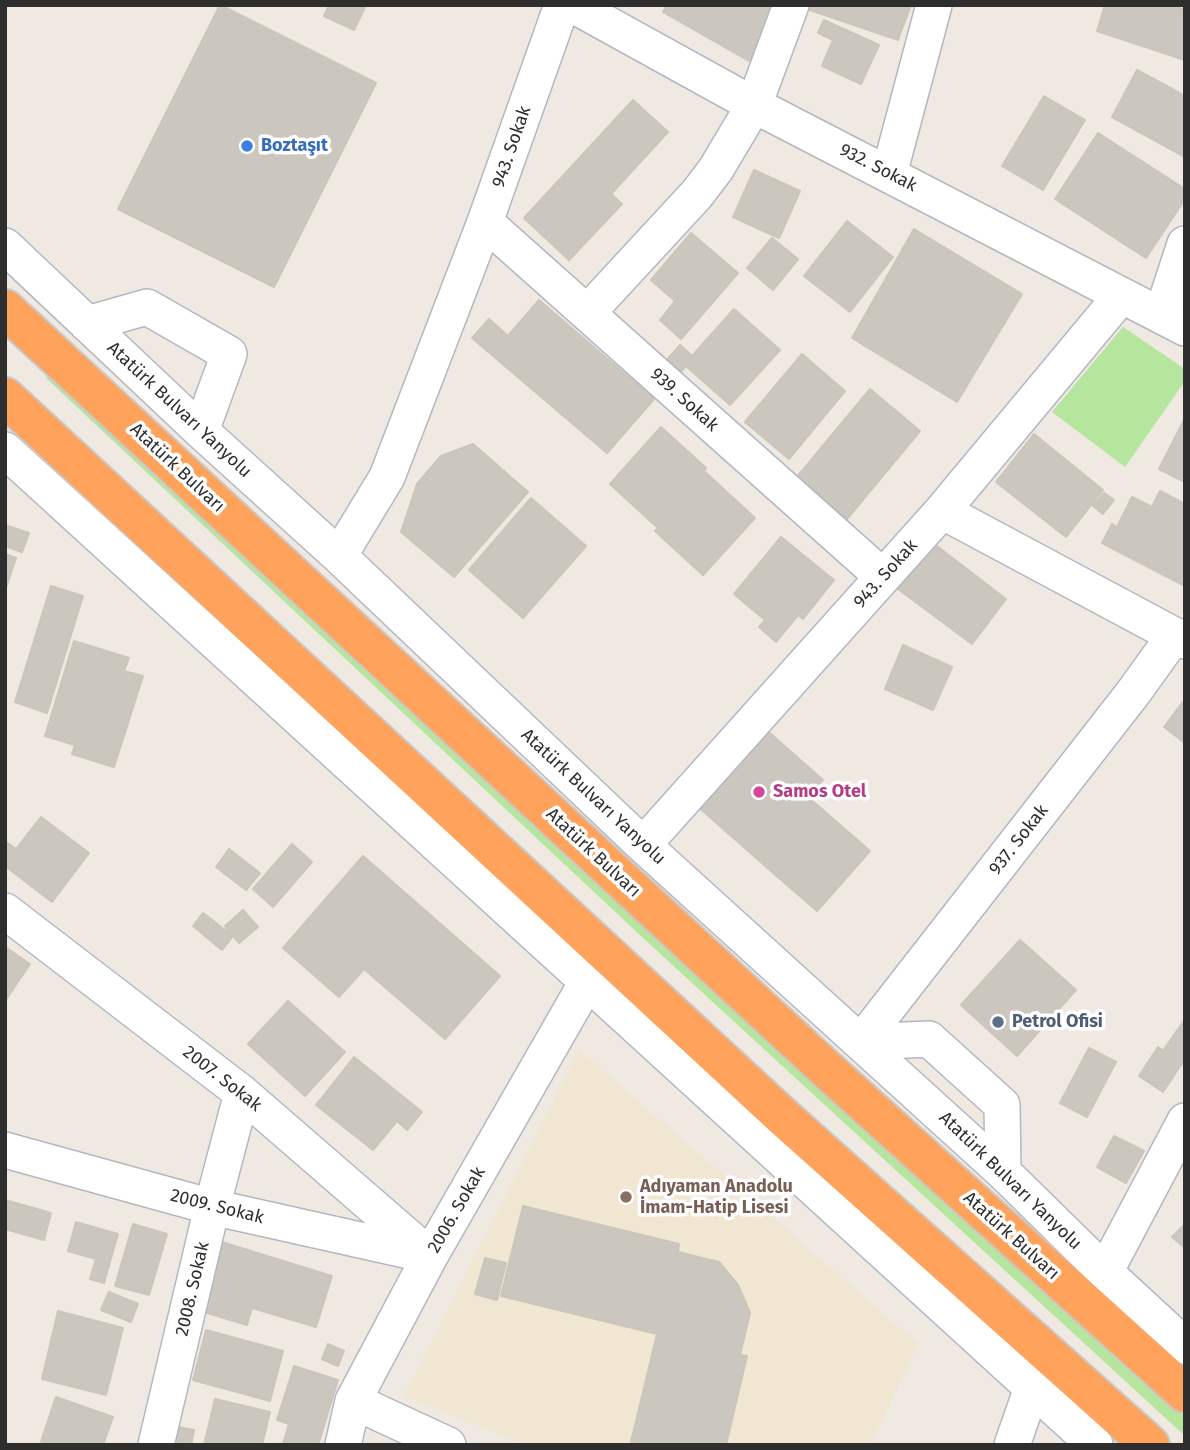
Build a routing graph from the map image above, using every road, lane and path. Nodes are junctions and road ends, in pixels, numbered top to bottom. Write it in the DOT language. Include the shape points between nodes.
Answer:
graph roads {
  1 [pos="562,5"];
  2 [pos="573,5"];
  3 [pos="791,5"];
  4 [pos="934,5"];
  5 [pos="754,105"];
  6 [pos="890,174"];
  7 [pos="485,222"];
  8 [pos="1185,244"];
  9 [pos="5,246"];
  10 [pos="1121,296"];
  11 [pos="5,309"];
  12 [pos="587,313"];
  13 [pos="1174,321"];
  14 [pos="87,324"];
  15 [pos="5,397"];
  16 [pos="201,431"];
  17 [pos="5,450"];
  18 [pos="942,511"];
  19 [pos="339,556"];
  20 [pos="883,577"];
  21 [pos="1180,639"];
  22 [pos="643,845"];
  23 [pos="5,911"];
  24 [pos="587,982"];
  25 [pos="861,1042"];
  26 [pos="242,1093"];
  27 [pos="1185,1121"];
  28 [pos="5,1150"];
  29 [pos="1003,1172"];
  30 [pos="212,1207"];
  31 [pos="430,1256"];
  32 [pos="1105,1272"];
  33 [pos="1185,1346"];
  34 [pos="1032,1388"];
  35 [pos="1185,1393"];
  36 [pos="353,1401"];
  37 [pos="156,1445"];
  38 [pos="343,1445"];
  39 [pos="449,1445"];
  40 [pos="1012,1445"];
  41 [pos="1094,1445"];
  42 [pos="1150,1445"];
  1 -- 7 [label="street, 943. Sokak"];
  2 -- 5 [label="street, 932. Sokak"];
  3 -- 5 [label="street"];
  4 -- 6 [label="street"];
  5 -- 6 [label="street, 932. Sokak"];
  5 -- 12 [label="street" via="697,194"];
  6 -- 10 [label="street, 932. Sokak"];
  7 -- 12 [label="street, 939. Sokak"];
  7 -- 19 [label="street, 943. Sokak" via="387,477"];
  8 -- 13 [label="street"];
  9 -- 14 [label="street, Atatürk Bulvarı Yanyolu"];
  10 -- 13 [label="street, 932. Sokak"];
  10 -- 18 [label="street, 943. Sokak"];
  11 -- 35 [label="highway, Atatürk Bulvarı" via="825,1068"];
  12 -- 20 [label="street, 939. Sokak"];
  14 -- 16 [label="street, Atatürk Bulvarı Yanyolu"];
  14 -- 16 [label="street" via="147,307 229,354"];
  15 -- 42 [label="highway" via="772,1107"];
  16 -- 19 [label="street, Atatürk Bulvarı Yanyolu"];
  17 -- 24 [label="street"];
  18 -- 20 [label="street, 943. Sokak"];
  18 -- 21 [label="street"];
  19 -- 22 [label="street, Atatürk Bulvarı Yanyolu"];
  20 -- 22 [label="street, 943. Sokak"];
  21 -- 25 [label="street, 937. Sokak"];
  22 -- 25 [label="street, Atatürk Bulvarı Yanyolu"];
  23 -- 26 [label="street, 2007. Sokak"];
  24 -- 31 [label="street, 2006. Sokak"];
  24 -- 34 [label="street"];
  25 -- 29 [label="street, Atatürk Bulvarı Yanyolu"];
  25 -- 29 [label="street" via="929,1039 1002,1105"];
  26 -- 30 [label="street, 2008. Sokak"];
  26 -- 31 [label="street, 2007. Sokak"];
  27 -- 32 [label="street"];
  28 -- 30 [label="street, 2009. Sokak"];
  29 -- 32 [label="street, Atatürk Bulvarı Yanyolu"];
  30 -- 31 [label="street, 2009. Sokak"];
  30 -- 37 [label="street, 2008. Sokak"];
  31 -- 36 [label="street, 2006. Sokak"];
  32 -- 33 [label="street, Atatürk Bulvarı Yanyolu"];
  34 -- 40 [label="street"];
  34 -- 41 [label="street"];
  36 -- 38 [label="street, 2006. Sokak"];
  36 -- 39 [label="street"];
}
